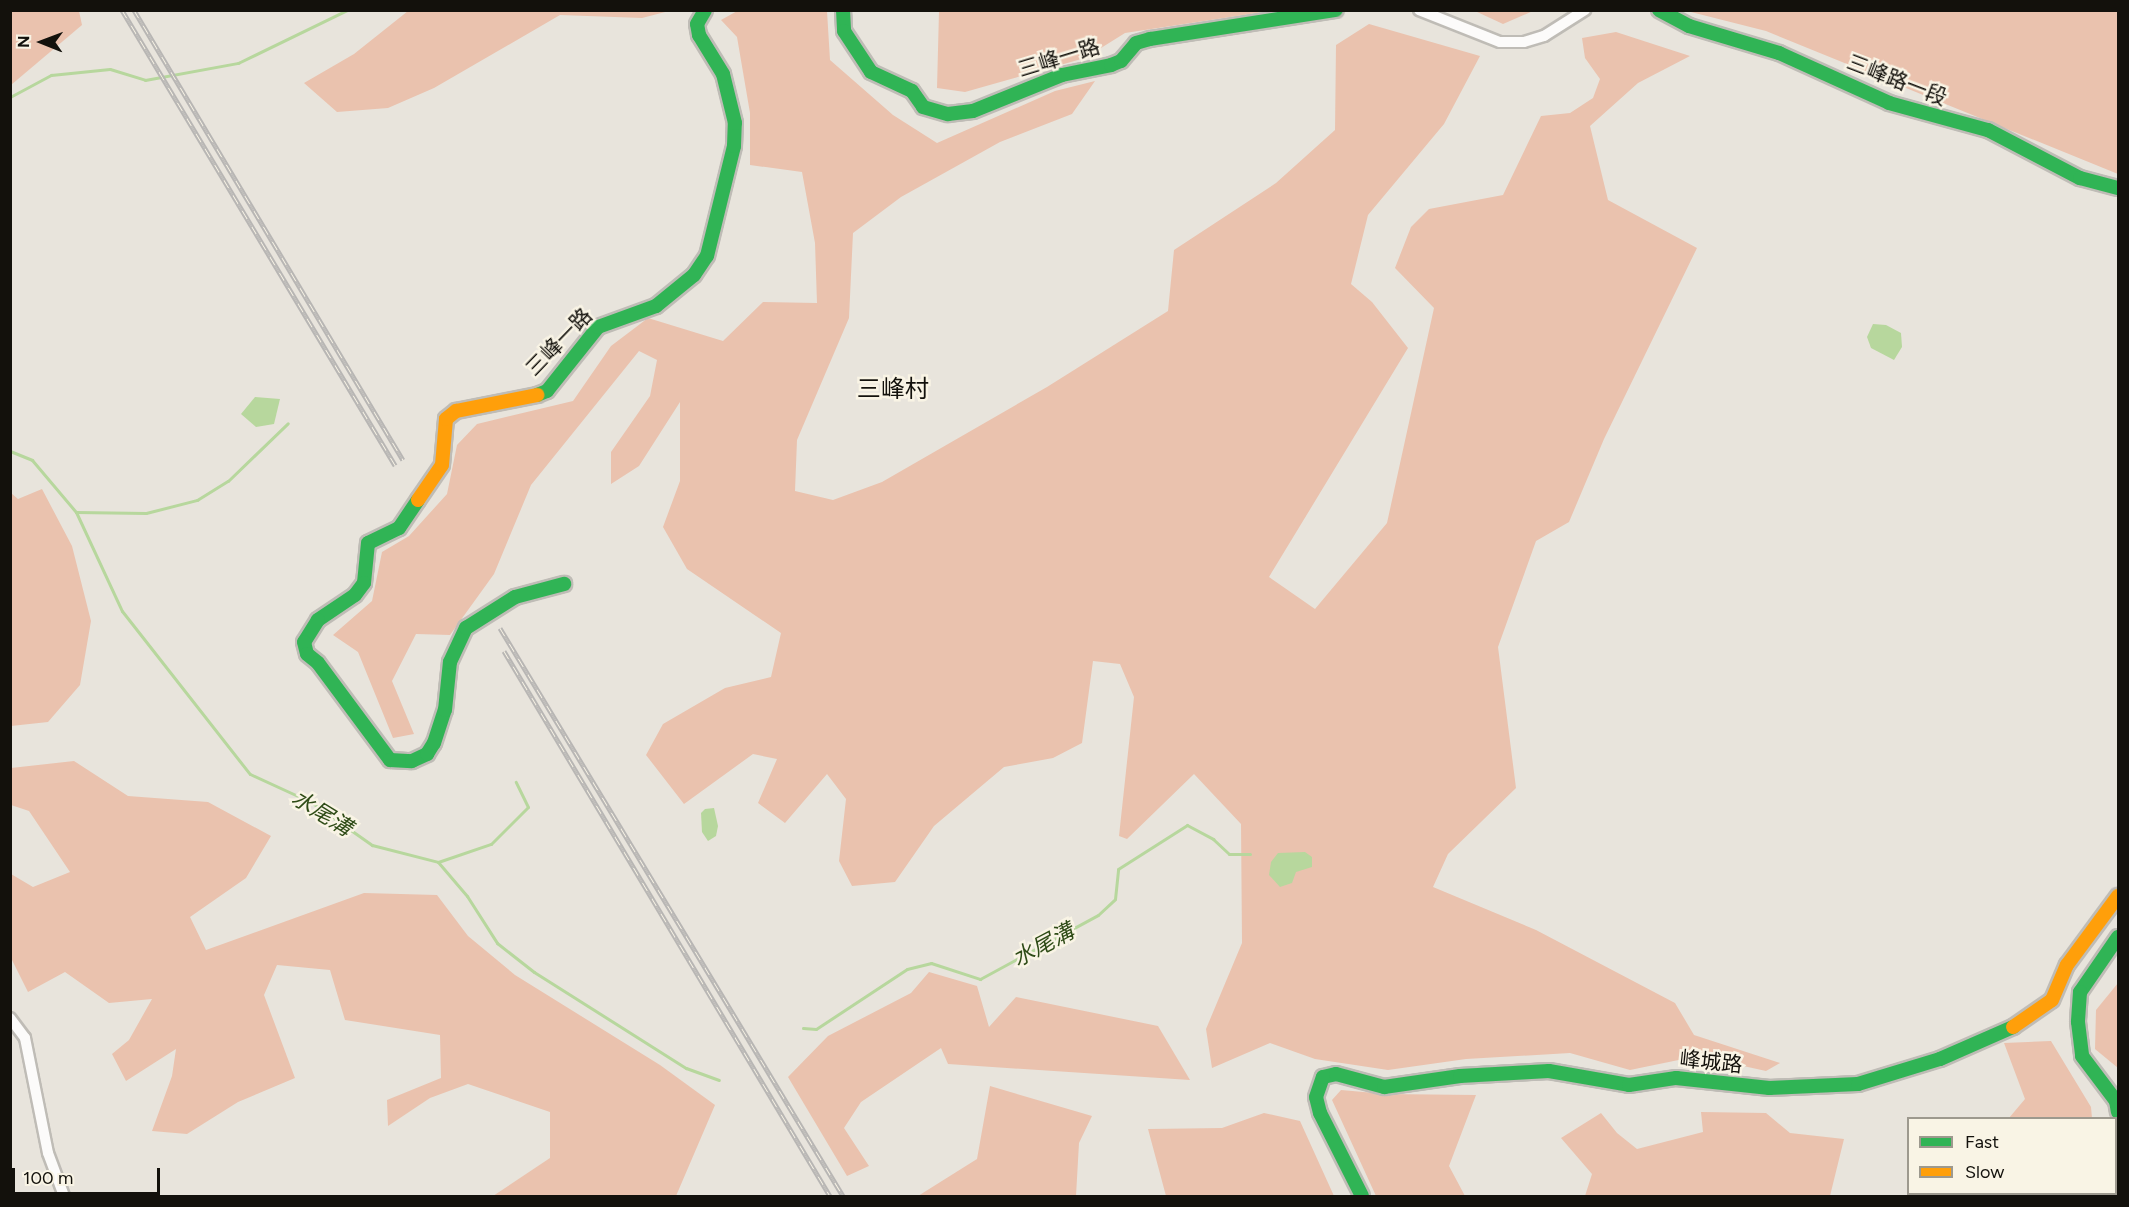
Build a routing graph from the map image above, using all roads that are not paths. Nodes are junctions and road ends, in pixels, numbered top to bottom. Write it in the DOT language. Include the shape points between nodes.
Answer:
graph roads {
  1 [pos="705,10"];
  2 [pos="843,10"];
  3 [pos="1336,10"];
  4 [pos="1419,10"];
  5 [pos="1585,10"];
  6 [pos="1659,10"];
  7 [pos="2118,188"];
  8 [pos="564,584"];
  9 [pos="2118,896"];
  10 [pos="2118,937"];
  11 [pos="10,1018"];
  12 [pos="2118,1112"];
  13 [pos="64,1197"];
  14 [pos="1362,1197"];
  1 -- 8 [label="street, 三峰一路" via="697,24 699,35 723,74 735,123 734,146 707,256 694,275 656,306 598,327 547,391 531,398 456,411 446,419 442,465 399,528 368,543 363,554 364,583 355,595 318,620 304,642 307,654 318,663 386,756 401,762 412,761 427,754 434,743 445,710 450,662 466,628 515,597"];
  2 -- 3 [label="street, 三峰一路" via="844,31 871,72 912,91 923,108 948,114 974,111 1062,75 1111,65 1121,61 1136,44 1150,39"];
  4 -- 5 [label="street" via="1500,42 1524,42 1544,36"];
  6 -- 7 [label="street, 三峰路一段" via="1689,26 1779,53 1889,103 1937,120 1988,130 2080,178"];
  9 -- 14 [label="street, 峰城路" via="2067,965 2052,1000 2022,1023 1940,1059 1858,1084 1769,1088 1676,1078 1629,1085 1549,1071 1460,1076 1384,1087 1336,1074 1323,1077 1316,1097 1320,1113"];
  10 -- 12 [label="street" via="2080,992 2078,1022 2082,1056 2116,1101"];
  11 -- 13 [label="street" via="25,1038 48,1153"];
}
